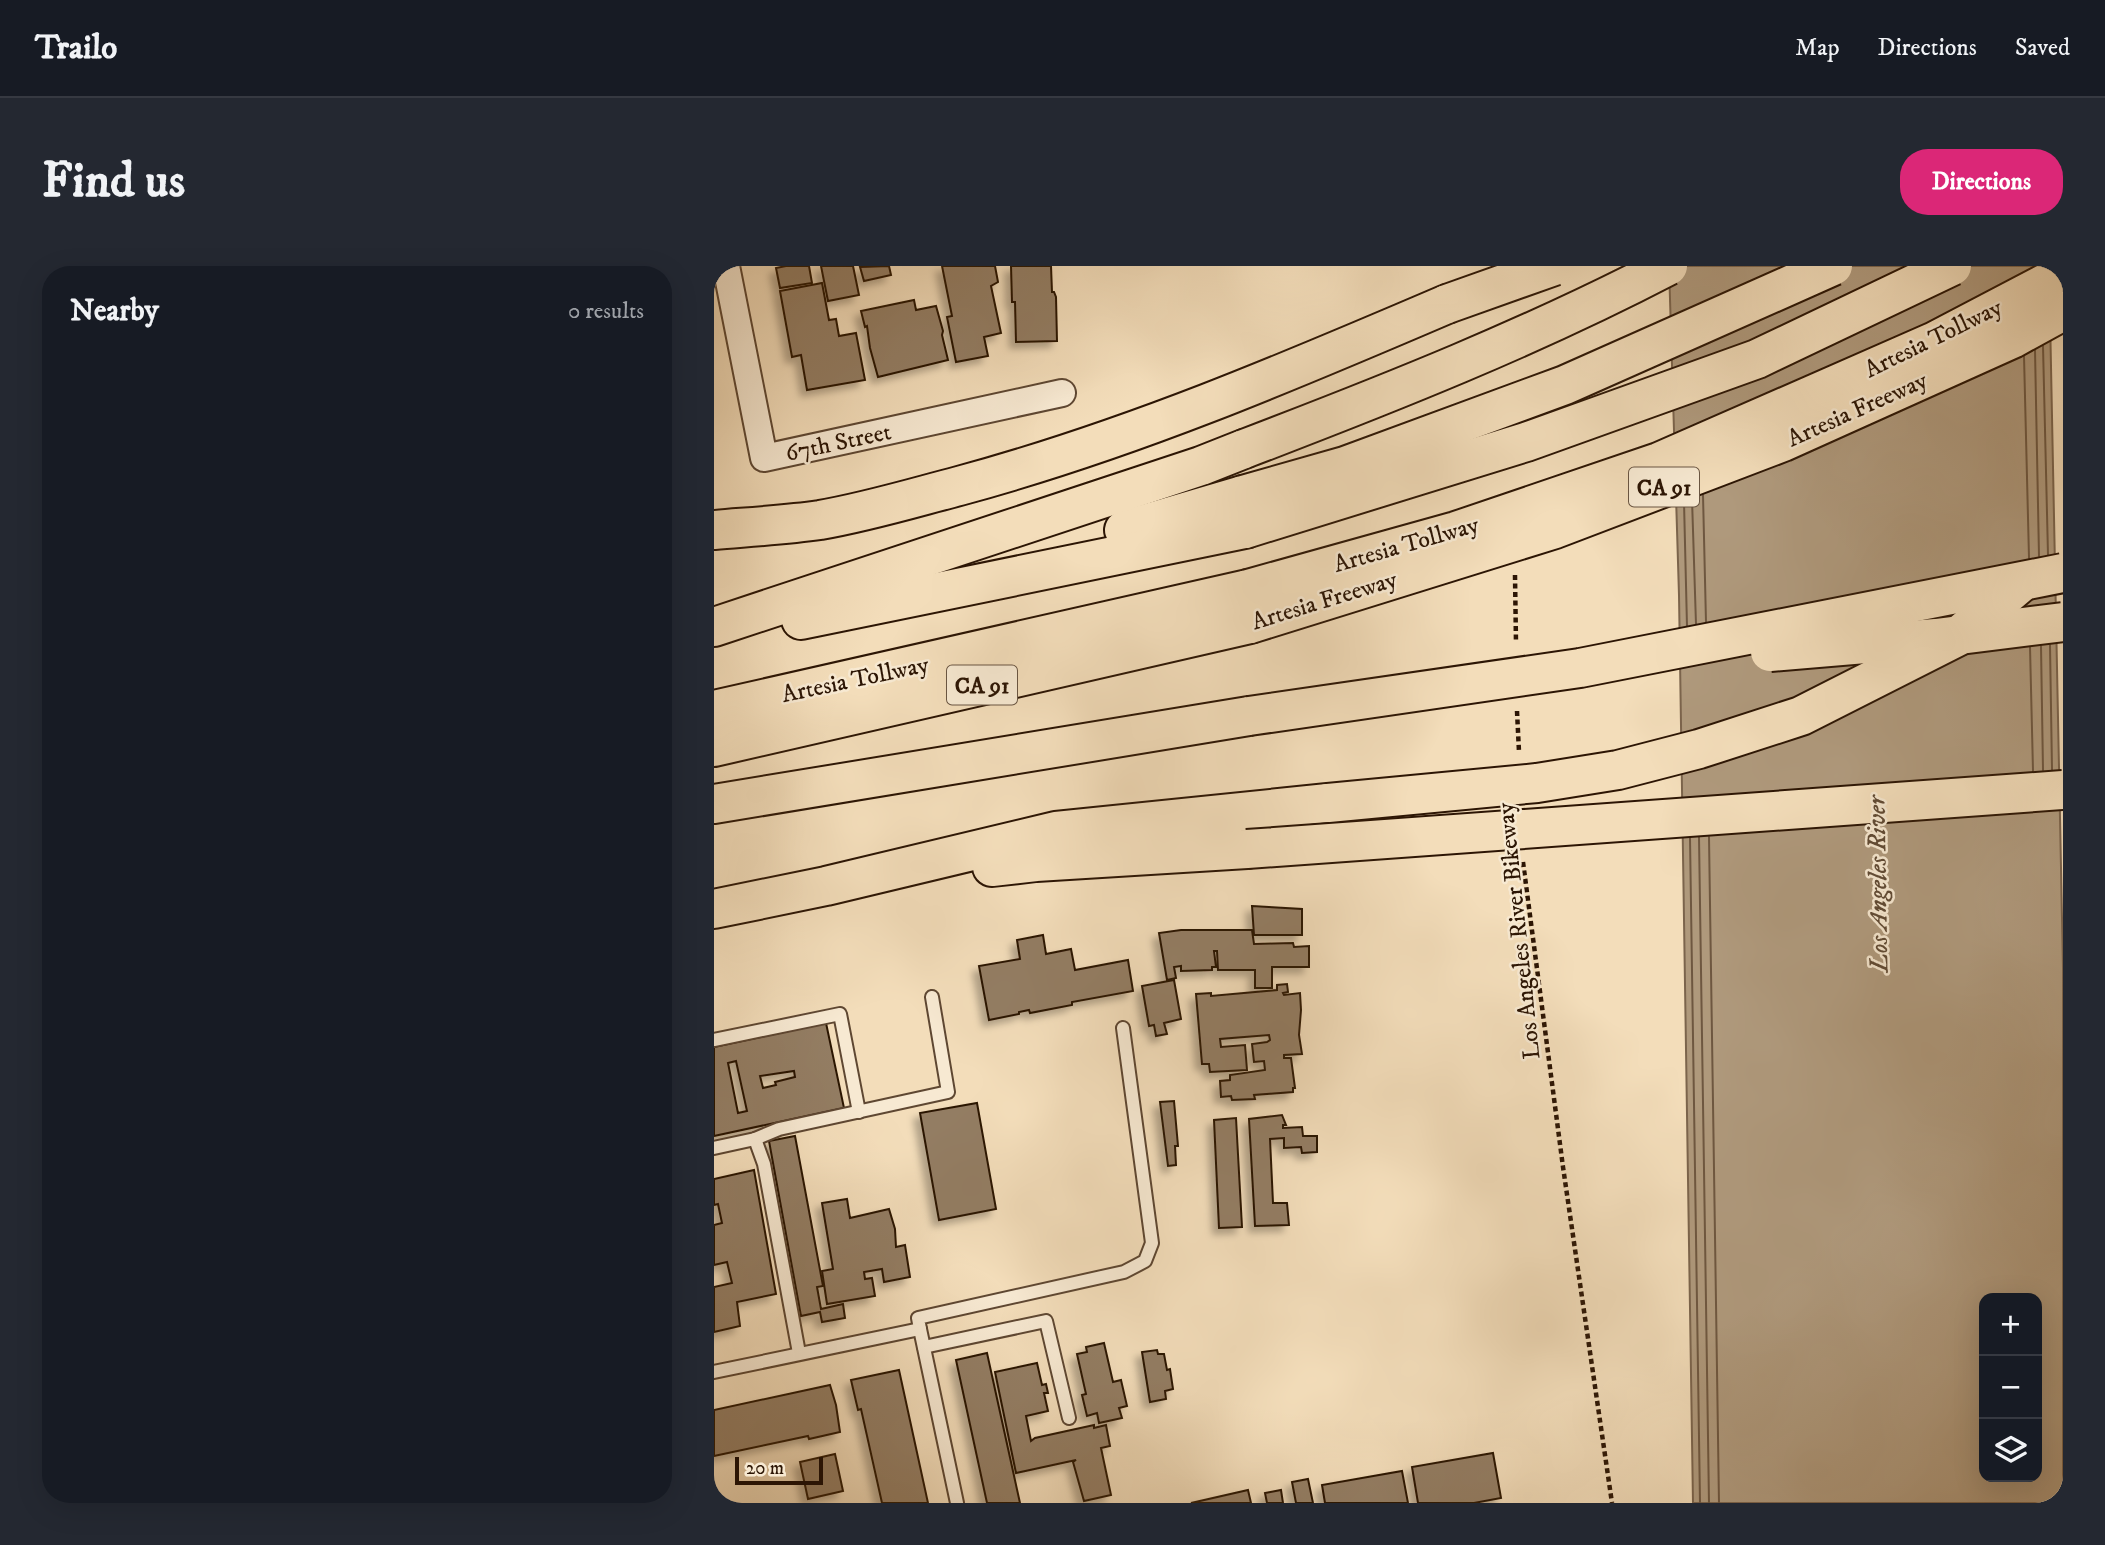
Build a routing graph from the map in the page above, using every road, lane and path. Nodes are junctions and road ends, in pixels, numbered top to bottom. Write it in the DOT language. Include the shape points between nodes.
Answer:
graph roads {
  1 [pos="726,266"];
  2 [pos="1517,266"];
  3 [pos="1554,266"];
  4 [pos="1668,266"];
  5 [pos="1833,266"];
  6 [pos="1952,266"];
  7 [pos="2034,266"];
  8 [pos="2063,274"];
  9 [pos="1447,304"];
  10 [pos="2063,311"];
  11 [pos="1062,393"];
  12 [pos="1244,512"];
  13 [pos="714,530"];
  14 [pos="2063,546"];
  15 [pos="1514,570"];
  16 [pos="2063,573"];
  17 [pos="1248,593"];
  18 [pos="2063,622"];
  19 [pos="714,627"];
  20 [pos="714,639"];
  21 [pos="1516,648"];
  22 [pos="1580,668"];
  23 [pos="714,688"];
  24 [pos="1517,699"];
  25 [pos="714,710"];
  26 [pos="714,747"];
  27 [pos="1519,763"];
  28 [pos="2063,790"];
  29 [pos="714,804"];
  30 [pos="1522,853"];
  31 [pos="826,886"];
  32 [pos="714,909"];
  33 [pos="932,997"];
  34 [pos="1122,1028"];
  35 [pos="714,1040"];
  36 [pos="859,1112"];
  37 [pos="755,1139"];
  38 [pos="714,1148"];
  39 [pos="920,1329"];
  40 [pos="924,1347"];
  41 [pos="799,1353"];
  42 [pos="714,1372"];
  43 [pos="1069,1418"];
  44 [pos="957,1503"];
  45 [pos="1612,1503"];
  1 -- 11 [label="street, 67th Street" via="764,458"];
  2 -- 9 [label="highway, bridge"];
  3 -- 9 [label="highway, bridge"];
  4 -- 19 [label="highway, bridge" via="1402,388 1244,449"];
  5 -- 12 [label="highway, bridge" via="1565,385 1345,466"];
  6 -- 12 [label="highway, bridge" via="1757,359 1526,442"];
  7 -- 17 [label="highway, Artesia Tollway" via="1832,367 1597,463 1426,519"];
  8 -- 17 [label="highway, Artesia Tollway, bridge" via="1933,342 1659,462 1456,531"];
  9 -- 13 [label="highway" via="1241,391 1020,469 871,510"];
  10 -- 17 [label="highway, Artesia Freeway / CA 91, bridge" via="2012,339 1783,442 1555,529"];
  12 -- 20 [label="highway" via="860,608"];
  14 -- 31 [label="highway, bridge" via="1957,637 1801,716 1725,741 1618,770 1537,783 1056,831"];
  15 -- 21 [label="path"];
  16 -- 22 [label="highway, bridge"];
  17 -- 23 [label="highway, Artesia Tollway"];
  17 -- 25 [label="highway, Artesia Tollway"];
  17 -- 26 [label="highway, Artesia Freeway / CA 91"];
  18 -- 22 [label="highway, bridge" via="1936,638"];
  22 -- 29 [label="highway, bridge" via="1249,716"];
  24 -- 27 [label="path"];
  28 -- 31 [label="highway, bridge" via="1036,862"];
  30 -- 45 [label="path, Los Angeles River Bikeway"];
  31 -- 32 [label="highway"];
  33 -- 36 [label="lane" via="948,1092"];
  34 -- 39 [label="lane" via="1152,1243 1145,1261 1124,1272 918,1318"];
  35 -- 36 [label="lane" via="840,1014"];
  36 -- 37 [label="lane" via="779,1129"];
  37 -- 38 [label="lane"];
  37 -- 41 [label="lane" via="764,1164"];
  39 -- 40 [label="lane"];
  39 -- 41 [label="lane"];
  40 -- 43 [label="lane" via="1046,1321"];
  40 -- 44 [label="lane"];
  41 -- 42 [label="lane"];
}
